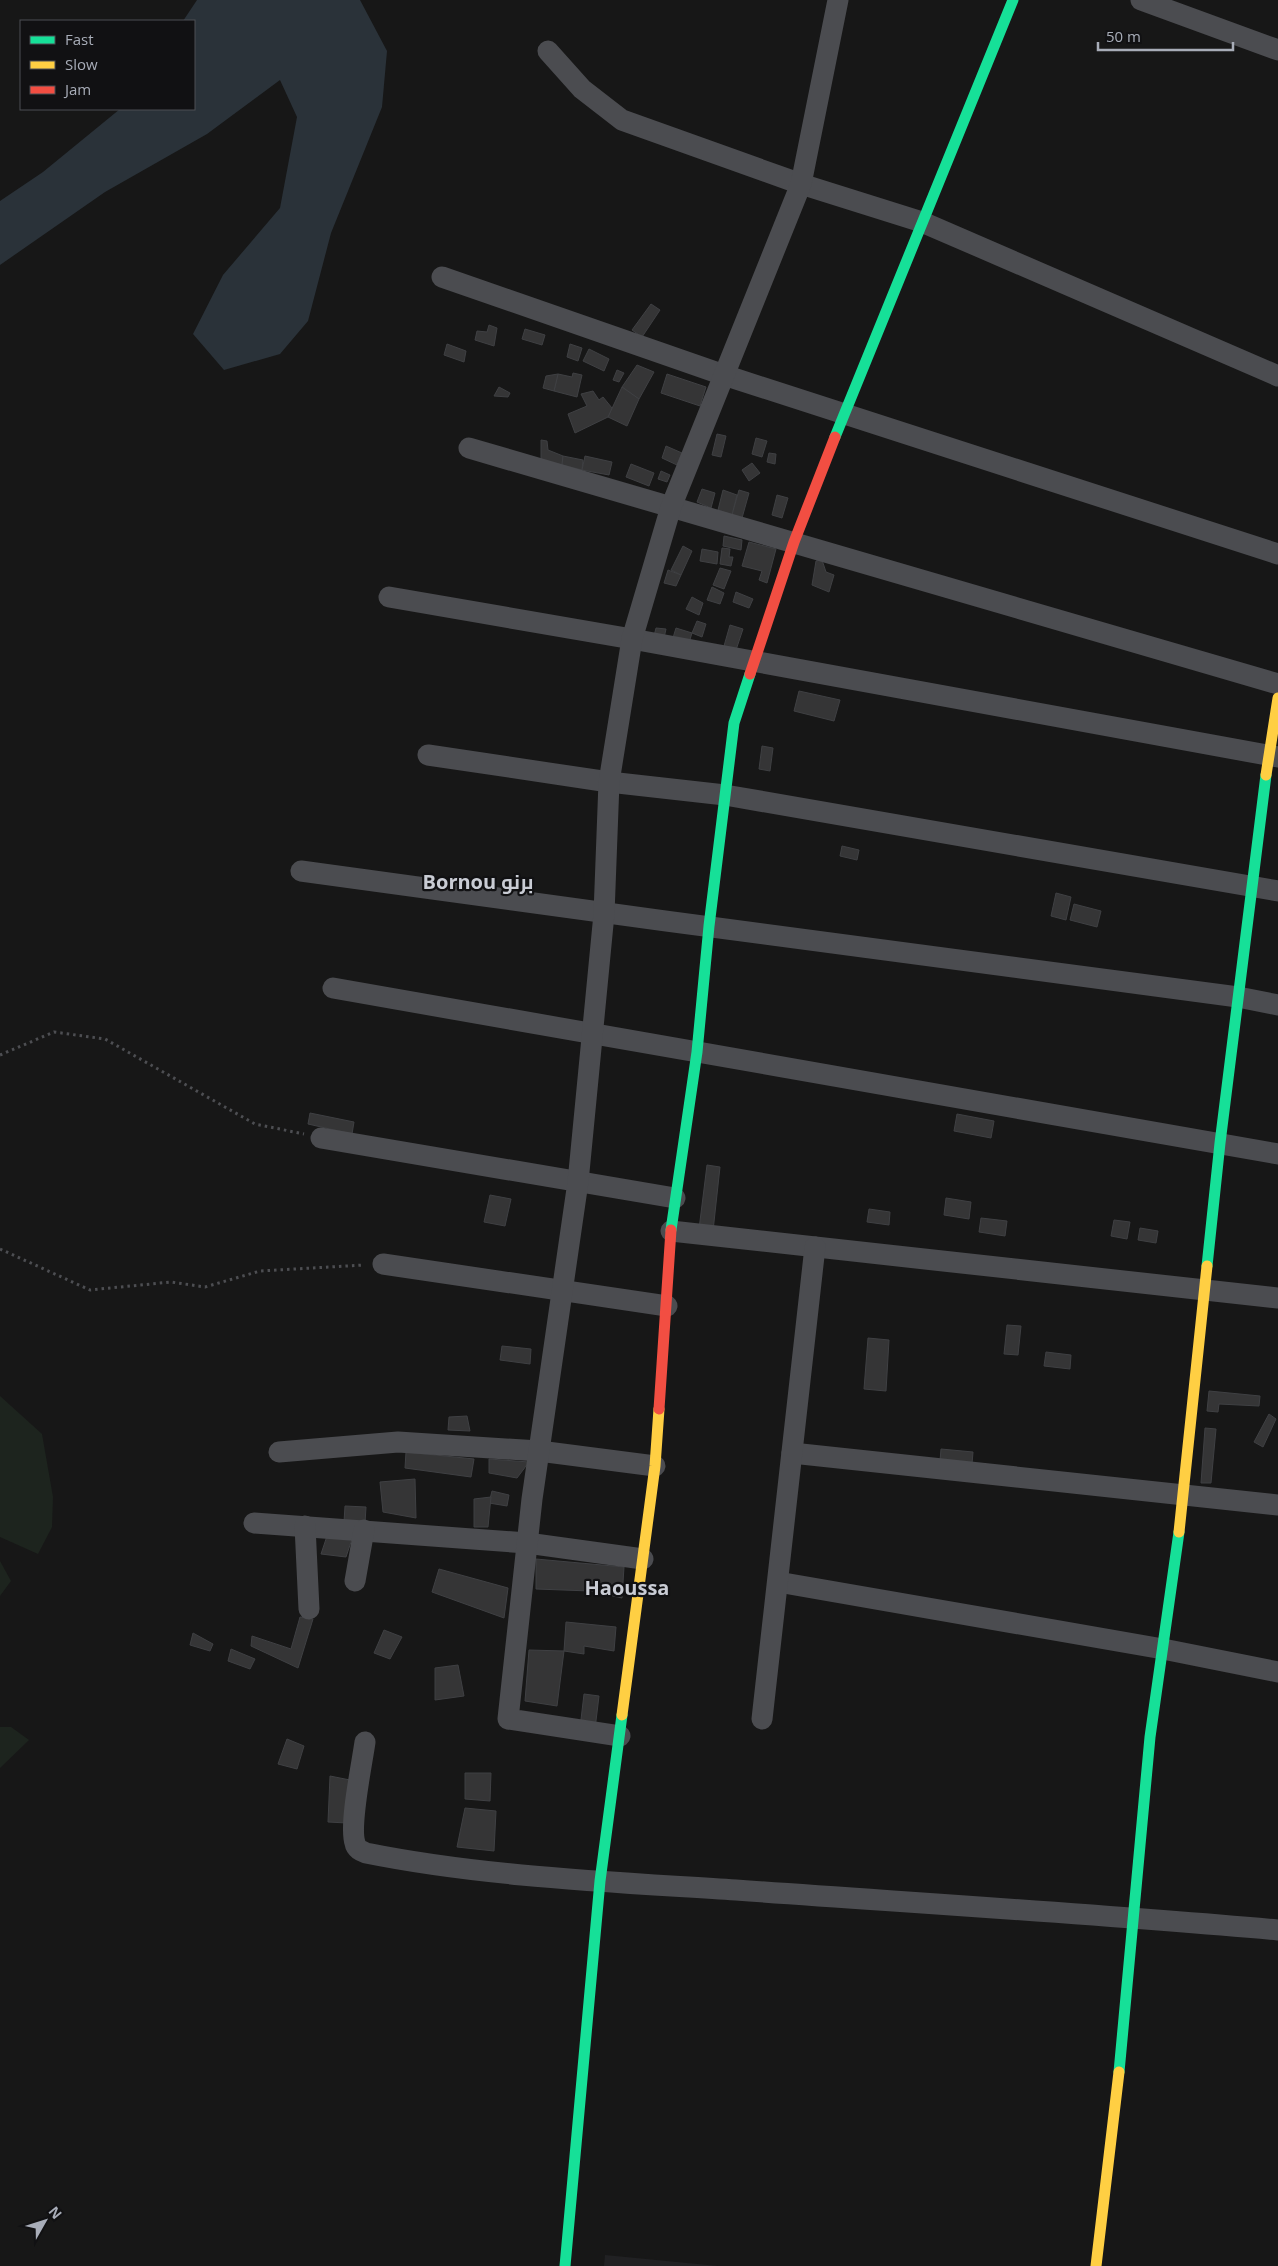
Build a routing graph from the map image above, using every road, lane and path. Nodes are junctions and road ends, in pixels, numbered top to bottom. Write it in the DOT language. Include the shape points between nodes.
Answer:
graph roads {
  1 [pos="838,0"];
  2 [pos="1013,0"];
  3 [pos="1141,0"];
  4 [pos="1278,50"];
  5 [pos="548,51"];
  6 [pos="801,184"];
  7 [pos="922,222"];
  8 [pos="442,277"];
  9 [pos="724,375"];
  10 [pos="1278,376"];
  11 [pos="844,415"];
  12 [pos="469,448"];
  13 [pos="671,507"];
  14 [pos="794,542"];
  15 [pos="1278,554"];
  16 [pos="389,597"];
  17 [pos="632,639"];
  18 [pos="754,662"];
  19 [pos="1278,684"];
  20 [pos="1278,698"];
  21 [pos="428,755"];
  22 [pos="1273,756"];
  23 [pos="608,782"];
  24 [pos="725,795"];
  25 [pos="301,871"];
  26 [pos="1252,886"];
  27 [pos="1278,890"];
  28 [pos="604,914"];
  29 [pos="709,926"];
  30 [pos="333,988"];
  31 [pos="1238,997"];
  32 [pos="1278,1005"];
  33 [pos="592,1033"];
  34 [pos="697,1052"];
  35 [pos="0,1055"];
  36 [pos="321,1138"];
  37 [pos="1220,1143"];
  38 [pos="1278,1154"];
  39 [pos="578,1182"];
  40 [pos="675,1198"];
  41 [pos="671,1231"];
  42 [pos="815,1247"];
  43 [pos="0,1249"];
  44 [pos="384,1264"];
  45 [pos="562,1290"];
  46 [pos="1205,1290"];
  47 [pos="1278,1298"];
  48 [pos="667,1306"];
  49 [pos="539,1451"];
  50 [pos="279,1452"];
  51 [pos="792,1453"];
  52 [pos="655,1466"];
  53 [pos="1184,1495"];
  54 [pos="1278,1505"];
  55 [pos="254,1523"];
  56 [pos="305,1526"];
  57 [pos="364,1530"];
  58 [pos="527,1543"];
  59 [pos="643,1559"];
  60 [pos="355,1581"];
  61 [pos="778,1582"];
  62 [pos="309,1609"];
  63 [pos="1163,1649"];
  64 [pos="1278,1672"];
  65 [pos="762,1719"];
  66 [pos="620,1736"];
  67 [pos="366,1742"];
  68 [pos="600,1881"];
  69 [pos="1134,1917"];
  70 [pos="1278,1930"];
  71 [pos="565,2266"];
  72 [pos="1096,2266"];
  1 -- 6 [label="street"];
  2 -- 7 [label="street"];
  3 -- 4 [label="street"];
  5 -- 6 [label="street" via="582,90 622,120"];
  6 -- 7 [label="street"];
  6 -- 9 [label="street"];
  7 -- 10 [label="street"];
  7 -- 11 [label="street"];
  8 -- 9 [label="street"];
  9 -- 11 [label="street"];
  9 -- 13 [label="street"];
  11 -- 14 [label="street"];
  11 -- 15 [label="street"];
  12 -- 13 [label="street"];
  13 -- 14 [label="street"];
  13 -- 17 [label="street"];
  14 -- 18 [label="street"];
  14 -- 19 [label="street"];
  16 -- 17 [label="street"];
  17 -- 18 [label="street"];
  17 -- 23 [label="street"];
  18 -- 22 [label="street"];
  18 -- 24 [label="street" via="734,723"];
  20 -- 22 [label="street"];
  21 -- 23 [label="street"];
  22 -- 26 [label="street"];
  23 -- 24 [label="street"];
  23 -- 28 [label="street"];
  24 -- 26 [label="street"];
  24 -- 29 [label="street"];
  25 -- 28 [label="street"];
  26 -- 27 [label="street"];
  26 -- 31 [label="street"];
  28 -- 29 [label="street"];
  28 -- 33 [label="street"];
  29 -- 31 [label="street"];
  29 -- 34 [label="street"];
  30 -- 33 [label="street"];
  31 -- 32 [label="street"];
  31 -- 37 [label="street"];
  33 -- 34 [label="street"];
  33 -- 39 [label="street"];
  34 -- 37 [label="street"];
  34 -- 40 [label="street"];
  35 -- 36 [label="path" via="54,1032 105,1039 255,1124"];
  36 -- 39 [label="street"];
  37 -- 38 [label="street"];
  37 -- 46 [label="street"];
  39 -- 40 [label="street"];
  39 -- 45 [label="street"];
  40 -- 41 [label="street"];
  41 -- 42 [label="street"];
  41 -- 48 [label="street"];
  42 -- 46 [label="street"];
  42 -- 51 [label="street"];
  43 -- 44 [label="path" via="90,1290 171,1282 206,1287 260,1271"];
  44 -- 45 [label="street"];
  45 -- 48 [label="street"];
  45 -- 49 [label="street"];
  46 -- 47 [label="street"];
  46 -- 53 [label="street"];
  48 -- 52 [label="street"];
  49 -- 50 [label="street" via="398,1442"];
  49 -- 52 [label="street"];
  49 -- 58 [label="street"];
  51 -- 53 [label="street"];
  51 -- 61 [label="street"];
  52 -- 59 [label="street"];
  53 -- 54 [label="street"];
  53 -- 63 [label="street"];
  55 -- 56 [label="street"];
  56 -- 57 [label="street"];
  56 -- 62 [label="street"];
  57 -- 58 [label="street"];
  57 -- 60 [label="street"];
  58 -- 59 [label="street"];
  58 -- 66 [label="street" via="508,1719"];
  59 -- 66 [label="street"];
  61 -- 63 [label="street"];
  61 -- 65 [label="street"];
  63 -- 64 [label="street"];
  63 -- 69 [label="street" via="1150,1738"];
  66 -- 68 [label="street"];
  67 -- 68 [label="street" via="354,1826 358,1850 414,1863"];
  68 -- 69 [label="street"];
  68 -- 71 [label="street"];
  69 -- 70 [label="street"];
  69 -- 72 [label="street"];
}
